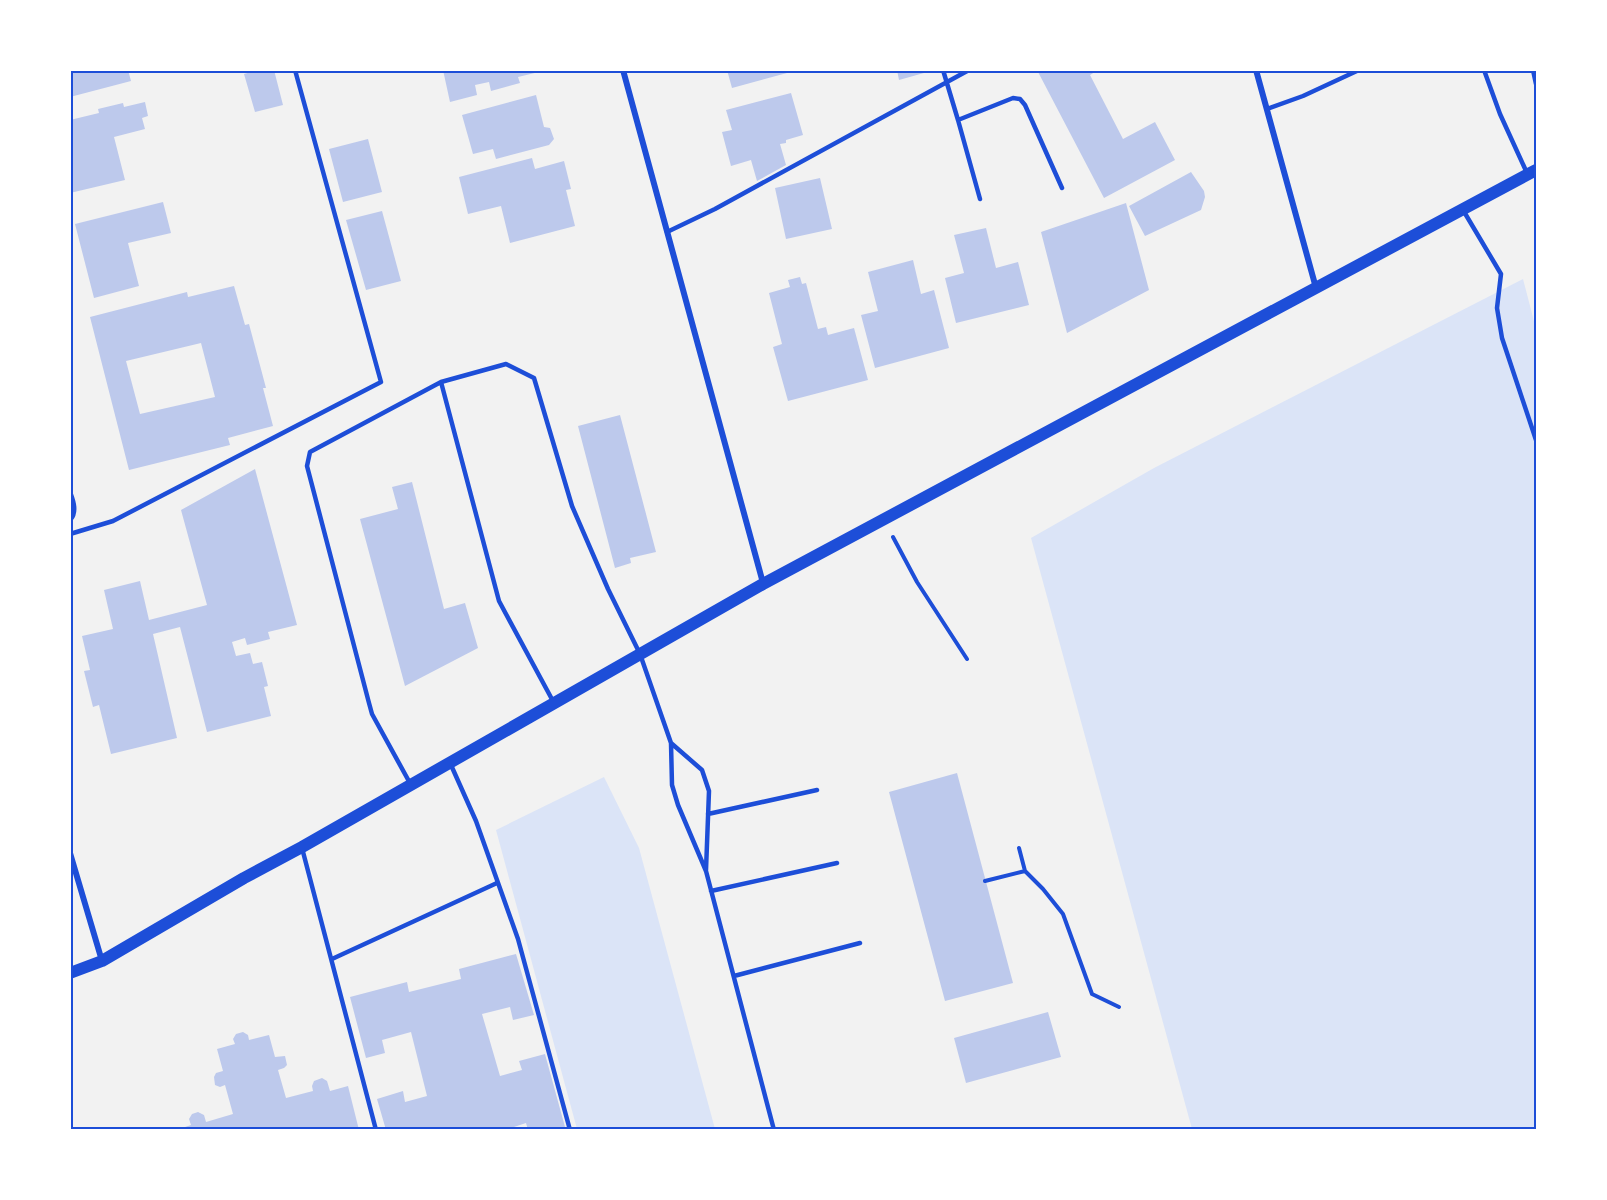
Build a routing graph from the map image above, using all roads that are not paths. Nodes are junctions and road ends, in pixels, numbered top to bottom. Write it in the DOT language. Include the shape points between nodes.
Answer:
graph roads {
  1 [pos="295,70"];
  2 [pos="623,70"];
  3 [pos="943,70"];
  4 [pos="969,70"];
  5 [pos="1256,70"];
  6 [pos="1359,70"];
  7 [pos="1484,70"];
  8 [pos="1533,70"];
  9 [pos="946,83"];
  10 [pos="1536,84"];
  11 [pos="1267,108"];
  12 [pos="958,120"];
  13 [pos="1532,172"];
  14 [pos="1062,188"];
  15 [pos="980,199"];
  16 [pos="1462,210"];
  17 [pos="668,232"];
  18 [pos="1316,289"];
  19 [pos="441,382"];
  20 [pos="1536,440"];
  21 [pos="70,494"];
  22 [pos="70,519"];
  23 [pos="70,534"];
  24 [pos="763,584"];
  25 [pos="640,654"];
  26 [pos="554,703"];
  27 [pos="671,743"];
  28 [pos="450,762"];
  29 [pos="411,785"];
  30 [pos="817,790"];
  31 [pos="708,814"];
  32 [pos="302,848"];
  33 [pos="70,853"];
  34 [pos="837,863"];
  35 [pos="706,871"];
  36 [pos="497,883"];
  37 [pos="711,891"];
  38 [pos="860,943"];
  39 [pos="332,958"];
  40 [pos="102,961"];
  41 [pos="70,973"];
  42 [pos="734,976"];
  43 [pos="376,1130"];
  44 [pos="570,1130"];
  45 [pos="774,1130"];
  1 -- 23 [label="lane" via="381,382 113,521"];
  2 -- 17 [label="street"];
  3 -- 9 [label="lane"];
  4 -- 9 [label="lane"];
  5 -- 11 [label="street"];
  6 -- 11 [label="lane"];
  7 -- 13 [label="lane" via="1500,114"];
  8 -- 10 [label="lane"];
  9 -- 12 [label="lane"];
  9 -- 17 [label="lane"];
  11 -- 18 [label="street"];
  12 -- 14 [label="lane" via="1012,98 1020,99"];
  12 -- 15 [label="lane"];
  13 -- 16 [label="main road"];
  16 -- 18 [label="main road"];
  16 -- 20 [label="lane" via="1501,274 1497,308 1503,338"];
  17 -- 24 [label="street"];
  18 -- 24 [label="main road"];
  19 -- 25 [label="lane" via="506,364 534,378 572,506"];
  19 -- 26 [label="lane" via="499,601"];
  19 -- 29 [label="lane" via="310,452 307,466 372,714"];
  21 -- 22 [label="street" via="74,505"];
  24 -- 25 [label="main road"];
  25 -- 26 [label="main road"];
  25 -- 27 [label="lane"];
  26 -- 28 [label="main road"];
  27 -- 31 [label="lane" via="702,770 709,791"];
  27 -- 35 [label="lane" via="672,785"];
  28 -- 29 [label="main road"];
  28 -- 36 [label="lane"];
  29 -- 32 [label="main road"];
  30 -- 31 [label="lane"];
  31 -- 35 [label="lane"];
  32 -- 39 [label="lane"];
  32 -- 40 [label="main road"];
  33 -- 40 [label="street"];
  34 -- 37 [label="lane"];
  35 -- 37 [label="lane"];
  36 -- 39 [label="lane"];
  36 -- 44 [label="lane" via="518,939"];
  37 -- 42 [label="lane"];
  38 -- 42 [label="lane"];
  39 -- 43 [label="lane"];
  40 -- 41 [label="main road"];
  42 -- 45 [label="lane"];
}
